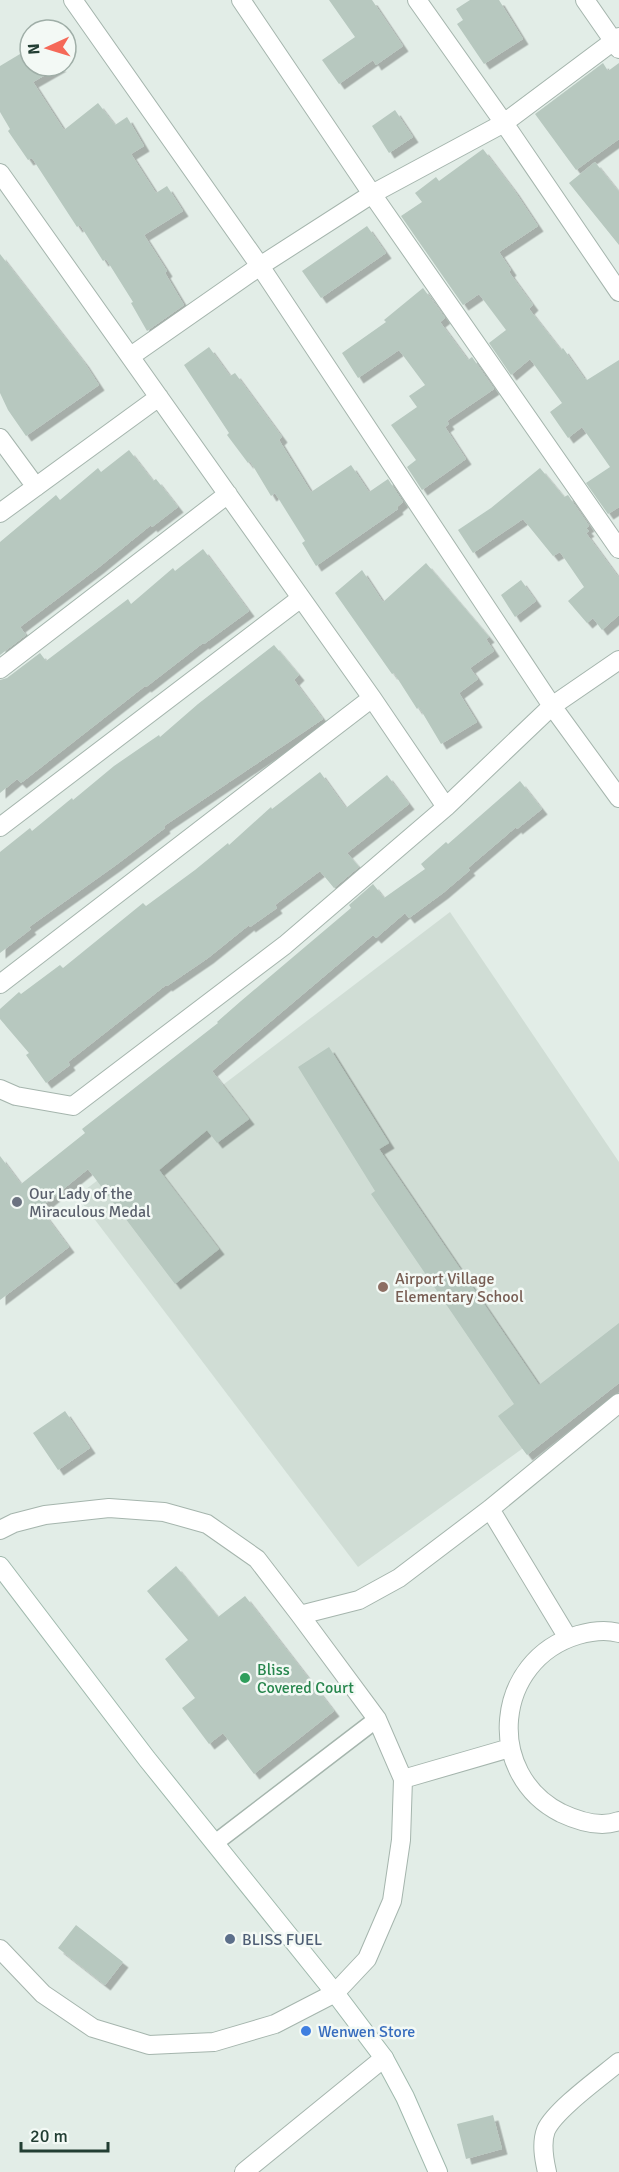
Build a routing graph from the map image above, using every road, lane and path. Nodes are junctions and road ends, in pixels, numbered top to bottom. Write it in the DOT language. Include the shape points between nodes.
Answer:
graph roads {
  1 [pos="73,0"];
  2 [pos="241,0"];
  3 [pos="417,0"];
  4 [pos="585,0"];
  5 [pos="617,42"];
  6 [pos="504,123"];
  7 [pos="0,173"];
  8 [pos="372,194"];
  9 [pos="260,266"];
  10 [pos="619,292"];
  11 [pos="131,356"];
  12 [pos="159,397"];
  13 [pos="0,438"];
  14 [pos="36,487"];
  15 [pos="228,494"];
  16 [pos="0,513"];
  17 [pos="619,549"];
  18 [pos="301,598"];
  19 [pos="619,660"];
  20 [pos="0,669"];
  21 [pos="372,698"];
  22 [pos="552,706"];
  23 [pos="619,798"];
  24 [pos="446,807"];
  25 [pos="0,827"];
  26 [pos="0,984"];
  27 [pos="0,1089"];
  28 [pos="619,1403"];
  29 [pos="490,1509"];
  30 [pos="0,1530"];
  31 [pos="0,1566"];
  32 [pos="300,1615"];
  33 [pos="619,1633"];
  34 [pos="568,1638"];
  35 [pos="377,1719"];
  36 [pos="510,1748"];
  37 [pos="403,1779"];
  38 [pos="619,1821"];
  39 [pos="215,1843"];
  40 [pos="0,1949"];
  41 [pos="335,1993"];
  42 [pos="384,2058"];
  43 [pos="619,2062"];
  44 [pos="244,2172"];
  45 [pos="438,2172"];
  46 [pos="547,2172"];
  1 -- 9 [label="street"];
  2 -- 8 [label="street"];
  3 -- 6 [label="street"];
  4 -- 5 [label="street"];
  5 -- 6 [label="street"];
  6 -- 8 [label="street"];
  6 -- 10 [label="street"];
  7 -- 11 [label="street"];
  8 -- 9 [label="street"];
  8 -- 17 [label="street"];
  9 -- 11 [label="street"];
  9 -- 22 [label="street"];
  11 -- 12 [label="street"];
  12 -- 14 [label="street"];
  12 -- 15 [label="street"];
  13 -- 14 [label="street"];
  14 -- 16 [label="street"];
  15 -- 18 [label="street"];
  15 -- 20 [label="street"];
  18 -- 21 [label="street"];
  18 -- 25 [label="street"];
  19 -- 22 [label="street"];
  21 -- 24 [label="street"];
  21 -- 26 [label="street"];
  22 -- 23 [label="street"];
  22 -- 24 [label="street"];
  24 -- 27 [label="street" via="285,945 73,1106 16,1096"];
  28 -- 29 [label="street"];
  29 -- 32 [label="street" via="399,1578 359,1600"];
  29 -- 34 [label="street"];
  30 -- 32 [label="street" via="45,1515 109,1508 165,1512 207,1524 257,1559"];
  31 -- 39 [label="street"];
  32 -- 35 [label="street"];
  33 -- 34 [label="street" via="592,1631"];
  34 -- 36 [label="street" via="547,1650 527,1669 514,1693 508,1720"];
  35 -- 37 [label="street"];
  35 -- 39 [label="lane"];
  36 -- 37 [label="street"];
  36 -- 38 [label="street" via="523,1780 546,1805 577,1821"];
  37 -- 41 [label="street" via="401,1840 392,1901 367,1959"];
  39 -- 41 [label="street"];
  40 -- 41 [label="street" via="43,1994 93,2028 149,2045 214,2042 275,2024"];
  41 -- 42 [label="street"];
  42 -- 44 [label="street"];
  42 -- 45 [label="street"];
  43 -- 46 [label="street" via="564,2108 546,2130"];
}
